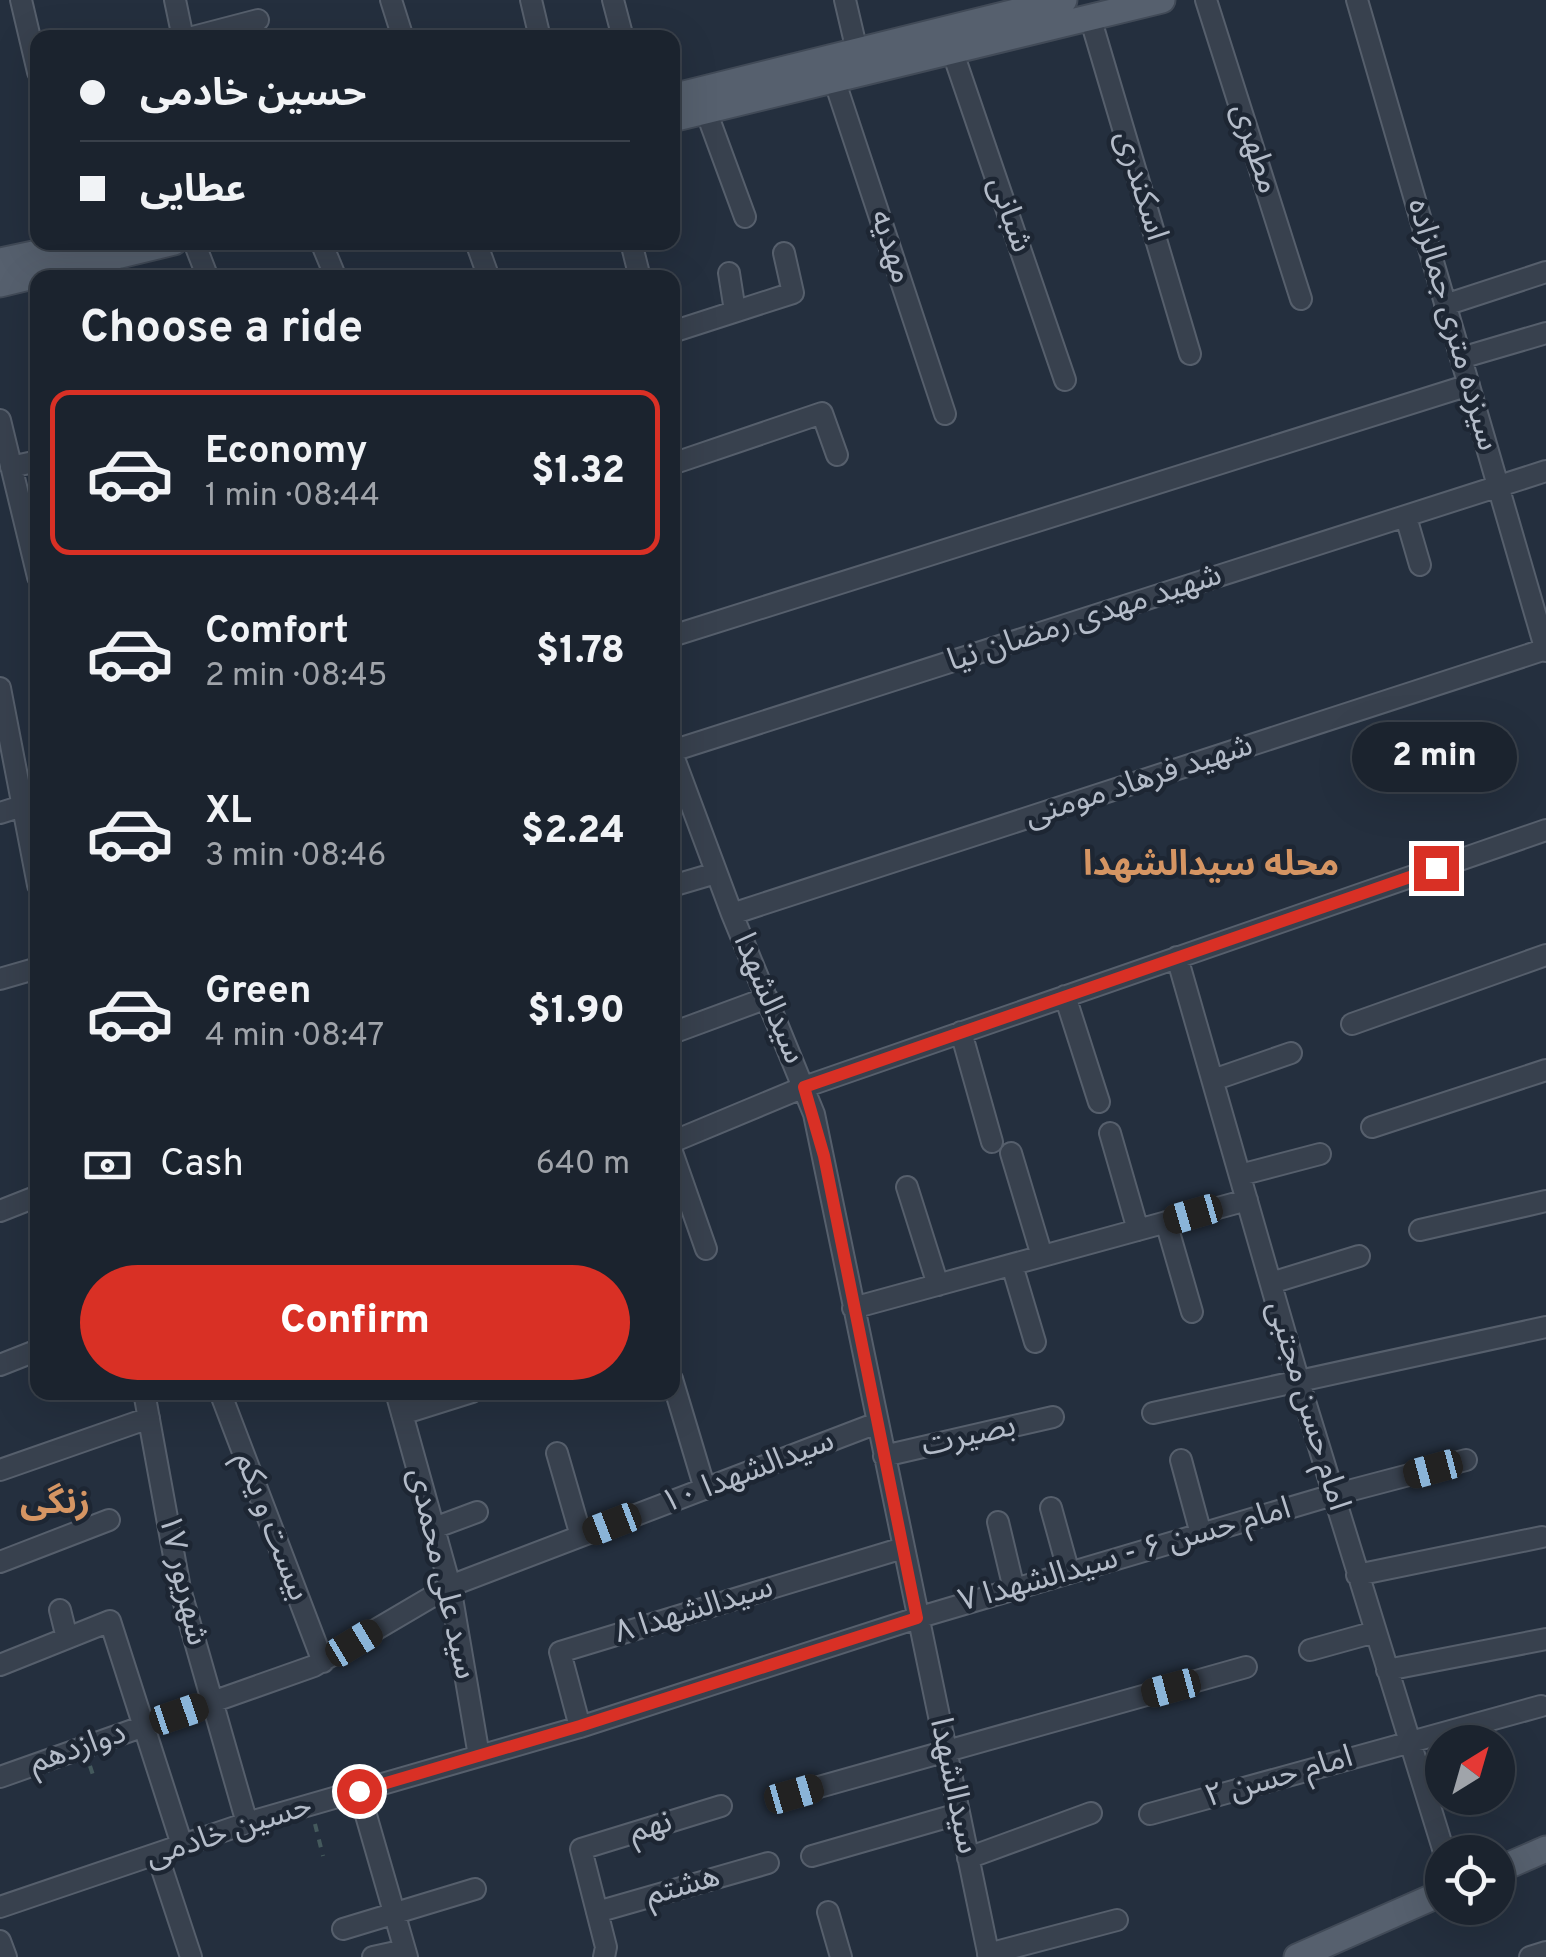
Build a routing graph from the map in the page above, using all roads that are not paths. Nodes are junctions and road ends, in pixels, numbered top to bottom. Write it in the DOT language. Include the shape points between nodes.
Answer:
graph roads {
  1 [pos="21,0"];
  2 [pos="175,0"];
  3 [pos="391,0"];
  4 [pos="531,0"];
  5 [pos="613,0"];
  6 [pos="845,0"];
  7 [pos="1064,0"];
  8 [pos="1162,0"];
  9 [pos="1206,0"];
  10 [pos="1357,0"];
  11 [pos="1019,5"];
  12 [pos="1090,17"];
  13 [pos="258,20"];
  14 [pos="184,30"];
  15 [pos="218,30"];
  16 [pos="400,30"];
  17 [pos="538,30"];
  18 [pos="620,30"];
  19 [pos="30,38"];
  20 [pos="952,50"];
  21 [pos="857,51"];
  22 [pos="834,80"];
  23 [pos="680,95"];
  24 [pos="706,111"];
  25 [pos="680,117"];
  26 [pos="745,217"];
  27 [pos="94,253"];
  28 [pos="784,253"];
  29 [pos="0,261"];
  30 [pos="42,270"];
  31 [pos="1546,272"];
  32 [pos="729,273"];
  33 [pos="30,274"];
  34 [pos="0,284"];
  35 [pos="1301,299"];
  36 [pos="1446,304"];
  37 [pos="735,312"];
  38 [pos="680,329"];
  39 [pos="1546,333"];
  40 [pos="1190,354"];
  41 [pos="1461,358"];
  42 [pos="1065,380"];
  43 [pos="1469,386"];
  44 [pos="945,414"];
  45 [pos="0,420"];
  46 [pos="837,455"];
  47 [pos="680,461"];
  48 [pos="30,463"];
  49 [pos="11,467"];
  50 [pos="1546,471"];
  51 [pos="1498,488"];
  52 [pos="1406,517"];
  53 [pos="30,536"];
  54 [pos="1420,565"];
  55 [pos="1541,618"];
  56 [pos="680,633"];
  57 [pos="1546,650"];
  58 [pos="0,688"];
  59 [pos="680,749"];
  60 [pos="680,774"];
  61 [pos="30,803"];
  62 [pos="0,814"];
  63 [pos="1546,830"];
  64 [pos="716,872"];
  65 [pos="680,883"];
  66 [pos="732,914"];
  67 [pos="1546,955"];
  68 [pos="1177,957"];
  69 [pos="30,970"];
  70 [pos="0,979"];
  71 [pos="1065,996"];
  72 [pos="768,998"];
  73 [pos="1352,1024"];
  74 [pos="680,1030"];
  75 [pos="961,1032"];
  76 [pos="1290,1053"];
  77 [pos="1546,1070"];
  78 [pos="1212,1080"];
  79 [pos="804,1087"];
  80 [pos="1099,1102"];
  81 [pos="1372,1127"];
  82 [pos="1110,1133"];
  83 [pos="680,1139"];
  84 [pos="992,1142"];
  85 [pos="1010,1154"];
  86 [pos="1320,1154"];
  87 [pos="680,1175"];
  88 [pos="1240,1175"];
  89 [pos="908,1187"];
  90 [pos="30,1199"];
  91 [pos="1247,1200"];
  92 [pos="1546,1200"];
  93 [pos="0,1211"];
  94 [pos="1166,1222"];
  95 [pos="1138,1230"];
  96 [pos="1420,1230"];
  97 [pos="706,1249"];
  98 [pos="1042,1256"];
  99 [pos="1359,1256"];
  100 [pos="1012,1264"];
  101 [pos="1271,1283"];
  102 [pos="938,1285"];
  103 [pos="854,1308"];
  104 [pos="1192,1312"];
  105 [pos="1546,1327"];
  106 [pos="1035,1342"];
  107 [pos="30,1353"];
  108 [pos="0,1365"];
  109 [pos="1299,1382"];
  110 [pos="146,1400"];
  111 [pos="223,1400"];
  112 [pos="398,1400"];
  113 [pos="447,1400"];
  114 [pos="678,1400"];
  115 [pos="1153,1413"];
  116 [pos="402,1414"];
  117 [pos="1053,1417"];
  118 [pos="149,1418"];
  119 [pos="877,1424"];
  120 [pos="557,1453"];
  121 [pos="884,1456"];
  122 [pos="1182,1460"];
  123 [pos="1466,1460"];
  124 [pos="0,1470"];
  125 [pos="705,1489"];
  126 [pos="1334,1495"];
  127 [pos="1051,1508"];
  128 [pos="477,1512"];
  129 [pos="109,1520"];
  130 [pos="998,1522"];
  131 [pos="434,1528"];
  132 [pos="1201,1534"];
  133 [pos="582,1536"];
  134 [pos="1542,1537"];
  135 [pos="902,1548"];
  136 [pos="0,1562"];
  137 [pos="1069,1572"];
  138 [pos="1358,1575"];
  139 [pos="450,1586"];
  140 [pos="1014,1589"];
  141 [pos="60,1610"];
  142 [pos="917,1618"];
  143 [pos="1375,1632"];
  144 [pos="67,1638"];
  145 [pos="1546,1639"];
  146 [pos="1310,1650"];
  147 [pos="322,1662"];
  148 [pos="0,1664"];
  149 [pos="1246,1667"];
  150 [pos="1387,1670"];
  151 [pos="212,1702"];
  152 [pos="1542,1706"];
  153 [pos="145,1725"];
  154 [pos="580,1726"];
  155 [pos="1409,1742"];
  156 [pos="945,1750"];
  157 [pos="479,1756"];
  158 [pos="0,1776"];
  159 [pos="359,1791"];
  160 [pos="794,1794"];
  161 [pos="721,1806"];
  162 [pos="1091,1813"];
  163 [pos="958,1814"];
  164 [pos="1150,1814"];
  165 [pos="247,1823"];
  166 [pos="1439,1835"];
  167 [pos="182,1845"];
  168 [pos="1546,1849"];
  169 [pos="157,1854"];
  170 [pos="812,1856"];
  171 [pos="968,1858"];
  172 [pos="768,1863"];
  173 [pos="1515,1863"];
  174 [pos="475,1889"];
  175 [pos="1425,1901"];
  176 [pos="0,1907"];
  177 [pos="598,1912"];
  178 [pos="828,1912"];
  179 [pos="396,1915"];
  180 [pos="1117,1920"];
  181 [pos="343,1929"];
  182 [pos="0,1940"];
  183 [pos="1546,1952"];
  184 [pos="406,1954"];
  185 [pos="988,1955"];
  186 [pos="6,1957"];
  187 [pos="191,1957"];
  188 [pos="373,1957"];
  189 [pos="604,1957"];
  190 [pos="841,1957"];
  191 [pos="1297,1957"];
  192 [pos="1530,1957"];
  1 -- 19 [label="street"];
  2 -- 14 [label="street"];
  3 -- 16 [label="street"];
  4 -- 17 [label="street"];
  5 -- 18 [label="street"];
  6 -- 21 [label="street"];
  7 -- 11 [label="main road"];
  8 -- 12 [label="main road"];
  9 -- 35 [label="street, مطهری"];
  10 -- 36 [label="street, سیزده متری جمالزاده"];
  11 -- 21 [label="main road"];
  12 -- 20 [label="main road"];
  12 -- 40 [label="street, اسکندری"];
  13 -- 15 [label="street"];
  20 -- 22 [label="main road"];
  20 -- 42 [label="street, شبانی"];
  21 -- 23 [label="main road"];
  22 -- 24 [label="main road"];
  22 -- 44 [label="street, مهدیه"];
  24 -- 25 [label="main road"];
  24 -- 26 [label="street"];
  27 -- 29 [label="main road"];
  27 -- 30 [label="main road"];
  28 -- 37 [label="street" via="794,292"];
  31 -- 36 [label="street"];
  32 -- 37 [label="street"];
  33 -- 34 [label="main road"];
  36 -- 41 [label="street, سیزده متری جمالزاده"];
  37 -- 38 [label="street"];
  39 -- 41 [label="street"];
  41 -- 43 [label="street, سیزده متری جمالزاده"];
  43 -- 51 [label="street, سیزده متری جمالزاده"];
  43 -- 56 [label="street"];
  45 -- 49 [label="street"];
  46 -- 47 [label="street" via="822,414"];
  48 -- 49 [label="street"];
  49 -- 53 [label="street"];
  50 -- 51 [label="street, شهید مهدی رمضان نیا"];
  51 -- 52 [label="street, شهید مهدی رمضان نیا"];
  51 -- 55 [label="street, سیزده متری جمالزاده"];
  52 -- 54 [label="street"];
  52 -- 59 [label="street, شهید مهدی رمضان نیا"];
  55 -- 57 [label="street, سیزده متری جمالزاده"];
  57 -- 66 [label="street, شهید فرهاد مومنی"];
  58 -- 61 [label="street"];
  60 -- 64 [label="street, سیدالشهدا"];
  61 -- 62 [label="street"];
  63 -- 68 [label="street"];
  64 -- 65 [label="street"];
  64 -- 66 [label="street, سیدالشهدا"];
  66 -- 72 [label="street, سیدالشهدا"];
  67 -- 73 [label="street"];
  68 -- 71 [label="street"];
  68 -- 78 [label="street, امام حسن مجتبی"];
  69 -- 70 [label="street"];
  71 -- 75 [label="street"];
  71 -- 80 [label="street"];
  72 -- 74 [label="street"];
  72 -- 79 [label="street, سیدالشهدا"];
  75 -- 79 [label="street"];
  75 -- 84 [label="street"];
  76 -- 78 [label="street"];
  77 -- 81 [label="street"];
  78 -- 88 [label="street, امام حسن مجتبی"];
  79 -- 83 [label="street"];
  79 -- 103 [label="street, سیدالشهدا"];
  82 -- 95 [label="street"];
  85 -- 98 [label="street"];
  86 -- 88 [label="street"];
  87 -- 97 [label="street"];
  88 -- 91 [label="street, امام حسن مجتبی"];
  89 -- 102 [label="street"];
  90 -- 93 [label="street"];
  91 -- 94 [label="street"];
  91 -- 101 [label="street, امام حسن مجتبی"];
  92 -- 96 [label="street"];
  94 -- 95 [label="street"];
  94 -- 104 [label="street"];
  95 -- 98 [label="street"];
  98 -- 100 [label="street"];
  99 -- 101 [label="street"];
  100 -- 102 [label="street"];
  100 -- 106 [label="street"];
  101 -- 109 [label="street, امام حسن مجتبی"];
  102 -- 103 [label="street"];
  103 -- 119 [label="street, سیدالشهدا"];
  105 -- 109 [label="street"];
  107 -- 108 [label="street"];
  109 -- 115 [label="street"];
  109 -- 126 [label="street, امام حسن مجتبی"];
  110 -- 118 [label="street, ۱۷ شهریور"];
  111 -- 147 [label="street, بیست و یکم"];
  112 -- 116 [label="street, سید علی محمدی"];
  113 -- 116 [label="street"];
  114 -- 125 [label="street"];
  116 -- 131 [label="street, سید علی محمدی"];
  117 -- 121 [label="street, بصیرت"];
  118 -- 124 [label="street"];
  118 -- 151 [label="street, ۱۷ شهریور" via="180,1588"];
  119 -- 121 [label="street, سیدالشهدا"];
  119 -- 125 [label="street, سیدالشهدا ۱۰"];
  120 -- 133 [label="street"];
  121 -- 135 [label="street, سیدالشهدا"];
  122 -- 132 [label="street"];
  123 -- 126 [label="street, امام حسن ۶ - سیدالشهدا ۷"];
  125 -- 133 [label="street, سیدالشهدا ۱۰"];
  126 -- 132 [label="street, امام حسن ۶ - سیدالشهدا ۷"];
  126 -- 138 [label="street, امام حسن مجتبی"];
  127 -- 137 [label="street"];
  128 -- 131 [label="street"];
  129 -- 136 [label="street"];
  130 -- 140 [label="street"];
  131 -- 139 [label="street, سید علی محمدی"];
  132 -- 137 [label="street, امام حسن ۶ - سیدالشهدا ۷"];
  133 -- 139 [label="street, سیدالشهدا ۱۰"];
  134 -- 138 [label="street"];
  135 -- 142 [label="street, سیدالشهدا"];
  135 -- 154 [label="street, سیدالشهدا ۸" via="560,1652"];
  137 -- 140 [label="street, امام حسن ۶ - سیدالشهدا ۷"];
  138 -- 143 [label="street, امام حسن مجتبی"];
  139 -- 147 [label="street, سیدالشهدا ۱۰"];
  139 -- 157 [label="street, سید علی محمدی"];
  140 -- 142 [label="street, امام حسن ۶ - سیدالشهدا ۷"];
  141 -- 144 [label="street"];
  142 -- 154 [label="street, حسین خادمی"];
  142 -- 156 [label="street, سیدالشهدا"];
  143 -- 146 [label="street"];
  143 -- 150 [label="street, امام حسن مجتبی"];
  144 -- 148 [label="street"];
  144 -- 153 [label="street" via="110,1621"];
  145 -- 150 [label="street"];
  147 -- 151 [label="street, دوازدهم"];
  149 -- 156 [label="street"];
  150 -- 155 [label="street, امام حسن مجتبی"];
  151 -- 153 [label="street, دوازدهم"];
  151 -- 165 [label="street, ۱۷ شهریور"];
  152 -- 155 [label="street, امام حسن ۲"];
  153 -- 158 [label="street, دوازدهم"];
  153 -- 167 [label="street"];
  154 -- 157 [label="street, حسین خادمی"];
  155 -- 164 [label="street, امام حسن ۲"];
  155 -- 166 [label="street, امام حسن مجتبی"];
  156 -- 160 [label="street"];
  156 -- 163 [label="street, سیدالشهدا"];
  157 -- 159 [label="street, حسین خادمی"];
  159 -- 165 [label="street, حسین خادمی"];
  159 -- 179 [label="street"];
  161 -- 177 [label="street, نهم" via="581,1849"];
  162 -- 171 [label="street"];
  163 -- 170 [label="street"];
  163 -- 171 [label="street, سیدالشهدا"];
  165 -- 167 [label="street, حسین خادمی"];
  167 -- 169 [label="street, حسین خادمی"];
  168 -- 173 [label="main road"];
  169 -- 176 [label="street, حسین خادمی"];
  169 -- 187 [label="street"];
  171 -- 185 [label="street, سیدالشهدا"];
  172 -- 177 [label="street, هشتم"];
  174 -- 179 [label="street"];
  175 -- 191 [label="main road"];
  177 -- 189 [label="street"];
  178 -- 190 [label="street"];
  179 -- 181 [label="street"];
  179 -- 184 [label="street"];
  180 -- 185 [label="street"];
  182 -- 186 [label="street"];
  183 -- 192 [label="street"];
  184 -- 188 [label="street"];
}
